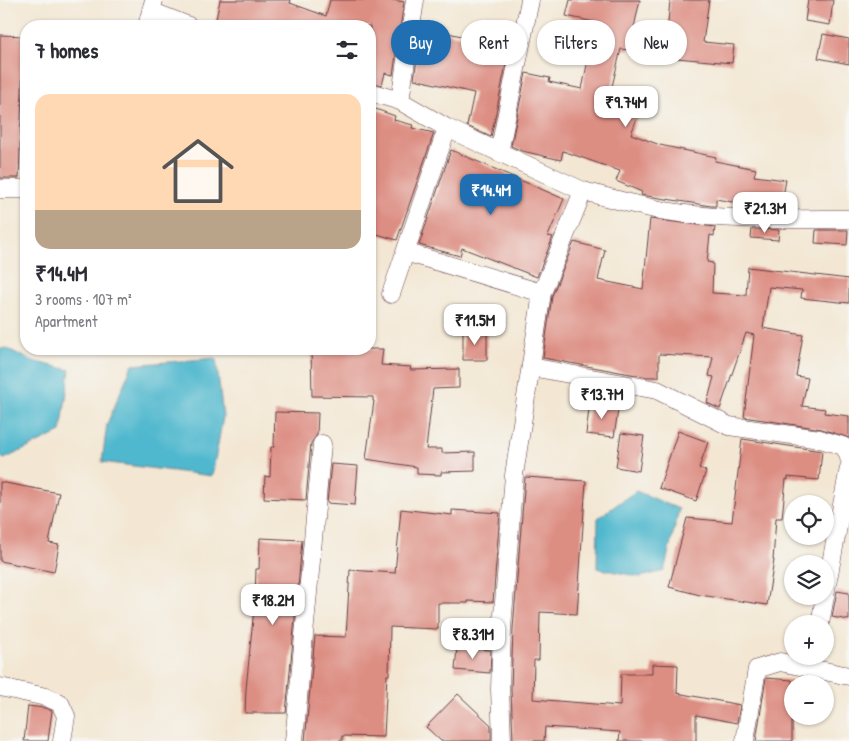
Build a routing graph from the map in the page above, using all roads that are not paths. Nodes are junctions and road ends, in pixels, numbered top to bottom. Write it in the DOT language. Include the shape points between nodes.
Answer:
graph roads {
  1 [pos="415,0"];
  2 [pos="530,0"];
  3 [pos="151,12"];
  4 [pos="173,20"];
  5 [pos="376,94"];
  6 [pos="400,101"];
  7 [pos="447,128"];
  8 [pos="499,153"];
  9 [pos="0,189"];
  10 [pos="20,189"];
  11 [pos="583,192"];
  12 [pos="849,219"];
  13 [pos="405,252"];
  14 [pos="542,293"];
  15 [pos="391,294"];
  16 [pos="531,367"];
  17 [pos="322,444"];
  18 [pos="849,458"];
  19 [pos="849,468"];
  20 [pos="833,555"];
  21 [pos="784,662"];
  22 [pos="820,665"];
  23 [pos="849,676"];
  24 [pos="0,687"];
  25 [pos="62,741"];
  26 [pos="294,741"];
  27 [pos="502,741"];
  28 [pos="745,741"];
  1 -- 6 [label="street"];
  2 -- 8 [label="street"];
  3 -- 4 [label="street"];
  5 -- 6 [label="street"];
  6 -- 7 [label="street"];
  7 -- 8 [label="street"];
  7 -- 13 [label="street"];
  8 -- 11 [label="street"];
  9 -- 10 [label="street"];
  11 -- 12 [label="street" via="666,211 719,216"];
  11 -- 14 [label="street"];
  13 -- 14 [label="street"];
  13 -- 15 [label="street"];
  14 -- 16 [label="street"];
  16 -- 18 [label="street" via="657,390 729,426 820,439 843,446"];
  16 -- 27 [label="street" via="514,475 502,628"];
  17 -- 26 [label="street"];
  19 -- 20 [label="street"];
  21 -- 28 [label="street" via="757,668"];
  22 -- 23 [label="street"];
  24 -- 25 [label="street" via="60,703 66,716"];
}
